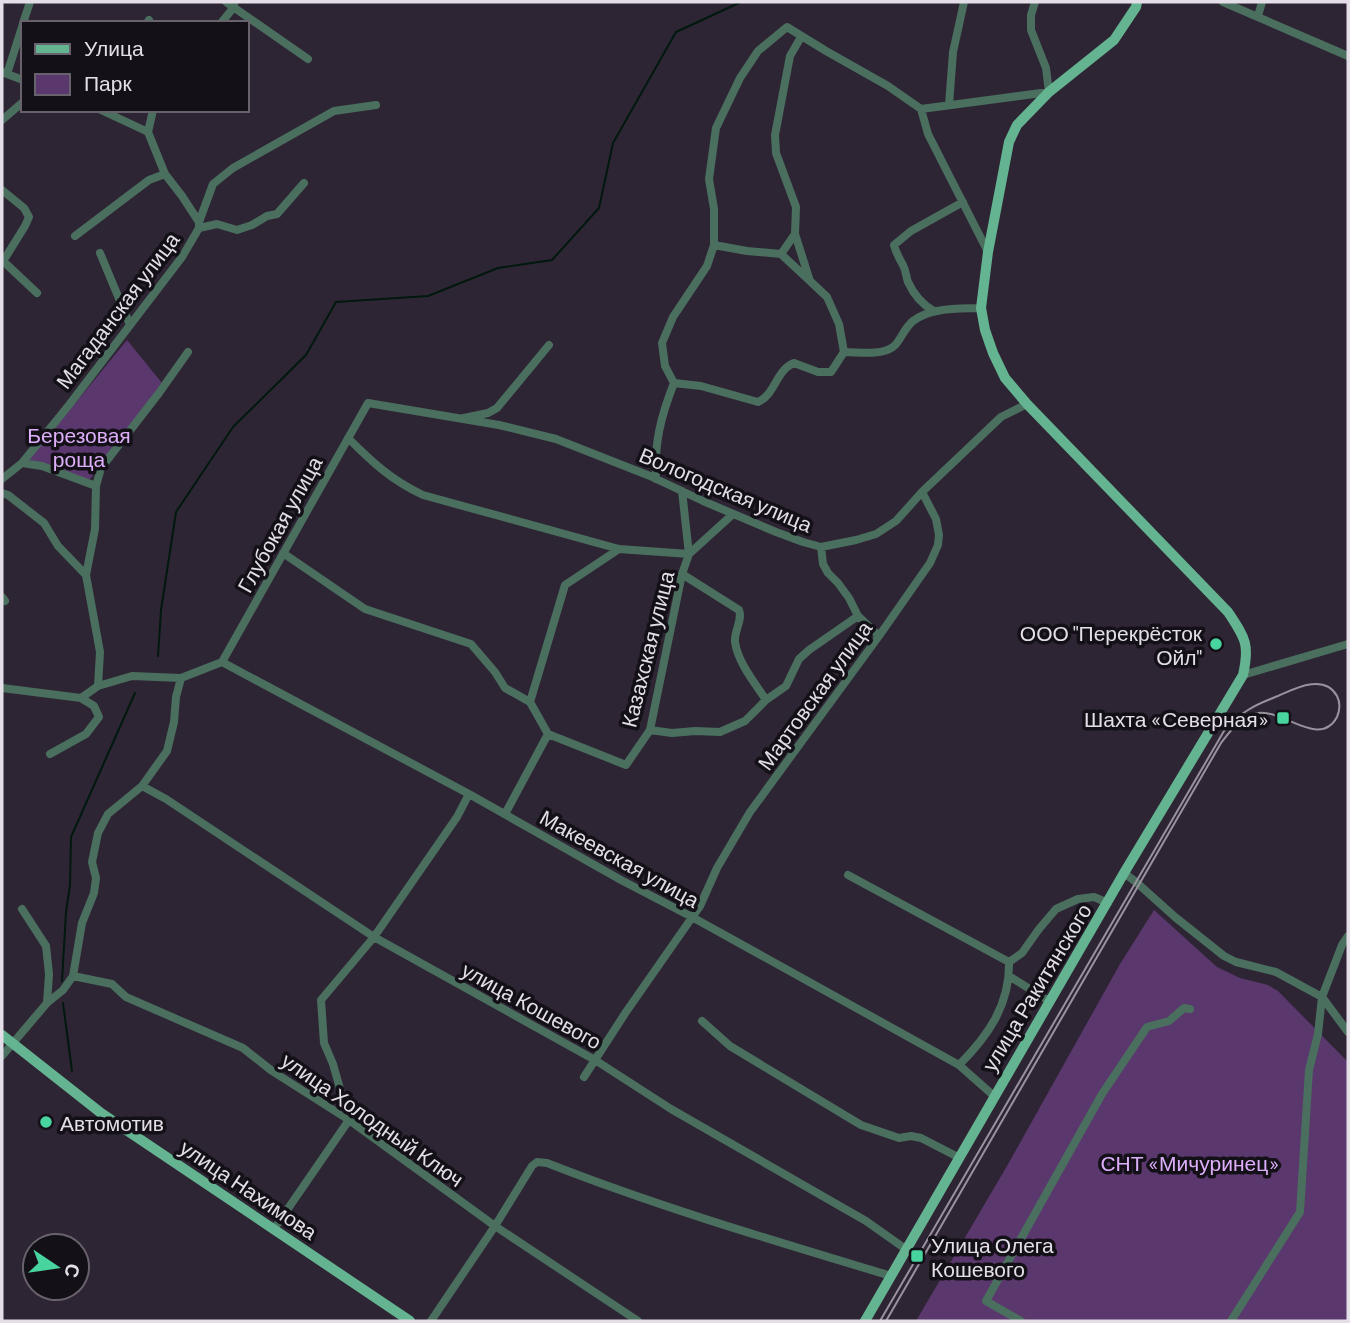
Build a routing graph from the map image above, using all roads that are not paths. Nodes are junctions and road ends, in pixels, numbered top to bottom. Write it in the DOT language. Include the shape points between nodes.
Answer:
graph roads {
  1 [pos="30,2"];
  2 [pos="964,2"];
  3 [pos="1035,2"];
  4 [pos="1137,2"];
  5 [pos="1223,2"];
  6 [pos="1262,2"];
  7 [pos="231,4"];
  8 [pos="1258,16"];
  9 [pos="24,21"];
  10 [pos="222,21"];
  11 [pos="21,29"];
  12 [pos="801,37"];
  13 [pos="1348,56"];
  14 [pos="308,60"];
  15 [pos="4,73"];
  16 [pos="21,79"];
  17 [pos="1049,92"];
  18 [pos="21,104"];
  19 [pos="376,105"];
  20 [pos="949,105"];
  21 [pos="921,109"];
  22 [pos="112,112"];
  23 [pos="153,112"];
  24 [pos="2,120"];
  25 [pos="148,132"];
  26 [pos="165,174"];
  27 [pos="303,183"];
  28 [pos="2,190"];
  29 [pos="963,202"];
  30 [pos="199,225"];
  31 [pos="795,234"];
  32 [pos="75,236"];
  33 [pos="714,244"];
  34 [pos="989,252"];
  35 [pos="100,253"];
  36 [pos="781,254"];
  37 [pos="2,262"];
  38 [pos="810,281"];
  39 [pos="37,293"];
  40 [pos="981,308"];
  41 [pos="934,311"];
  42 [pos="130,326"];
  43 [pos="549,345"];
  44 [pos="188,352"];
  45 [pos="844,352"];
  46 [pos="674,383"];
  47 [pos="368,403"];
  48 [pos="1027,404"];
  49 [pos="497,408"];
  50 [pos="457,419"];
  51 [pos="499,425"];
  52 [pos="348,438"];
  53 [pos="22,463"];
  54 [pos="2,479"];
  55 [pos="656,479"];
  56 [pos="96,486"];
  57 [pos="682,491"];
  58 [pos="922,492"];
  59 [pos="2,493"];
  60 [pos="733,514"];
  61 [pos="821,547"];
  62 [pos="618,549"];
  63 [pos="283,552"];
  64 [pos="689,554"];
  65 [pos="682,574"];
  66 [pos="86,575"];
  67 [pos="858,617"];
  68 [pos="879,636"];
  69 [pos="1348,644"];
  70 [pos="222,662"];
  71 [pos="1243,675"];
  72 [pos="181,678"];
  73 [pos="98,686"];
  74 [pos="2,688"];
  75 [pos="81,698"];
  76 [pos="766,700"];
  77 [pos="530,702"];
  78 [pos="650,730"];
  79 [pos="548,734"];
  80 [pos="50,754"];
  81 [pos="142,786"];
  82 [pos="469,794"];
  83 [pos="505,814"];
  84 [pos="1124,873"];
  85 [pos="848,875"];
  86 [pos="1108,902"];
  87 [pos="22,909"];
  88 [pos="692,917"];
  89 [pos="1348,936"];
  90 [pos="374,937"];
  91 [pos="1009,962"];
  92 [pos="73,976"];
  93 [pos="1009,976"];
  94 [pos="1322,997"];
  95 [pos="1049,1001"];
  96 [pos="47,1003"];
  97 [pos="1190,1009"];
  98 [pos="702,1021"];
  99 [pos="1348,1032"];
  100 [pos="2,1035"];
  101 [pos="13,1044"];
  102 [pos="2,1056"];
  103 [pos="595,1060"];
  104 [pos="959,1065"];
  105 [pos="584,1077"];
  106 [pos="994,1096"];
  107 [pos="349,1121"];
  108 [pos="958,1157"];
  109 [pos="495,1226"];
  110 [pos="274,1229"];
  111 [pos="907,1250"];
  112 [pos="891,1276"];
  113 [pos="411,1321"];
  114 [pos="431,1321"];
  115 [pos="638,1321"];
  116 [pos="865,1321"];
  117 [pos="1021,1321"];
  118 [pos="1231,1321"];
  1 -- 9 [label="street"];
  2 -- 20 [label="street" via="953,52"];
  3 -- 17 [label="street" via="1031,30 1046,68"];
  4 -- 17 [label="main road" via="1114,40"];
  5 -- 8 [label="street"];
  6 -- 8 [label="street"];
  7 -- 10 [label="street"];
  7 -- 14 [label="street"];
  8 -- 13 [label="street"];
  11 -- 15 [label="street"];
  12 -- 21 [label="street"];
  12 -- 31 [label="street" via="790,56 775,135 776,153 796,207"];
  12 -- 33 [label="street" via="787,27 758,51 716,128 709,179"];
  15 -- 16 [label="street"];
  17 -- 20 [label="street"];
  17 -- 34 [label="main road" via="1017,125 1009,142"];
  18 -- 24 [label="street"];
  19 -- 30 [label="street" via="334,111 233,168 213,184"];
  20 -- 21 [label="street"];
  21 -- 29 [label="street" via="928,134"];
  22 -- 25 [label="street"];
  23 -- 25 [label="street"];
  25 -- 26 [label="street, Магаданская улица"];
  26 -- 30 [label="street, Магаданская улица"];
  26 -- 32 [label="street" via="149,180"];
  27 -- 30 [label="street" via="277,214 253,225 237,230"];
  28 -- 37 [label="street" via="29,216"];
  29 -- 34 [label="street"];
  29 -- 41 [label="street" via="894,245 907,281 923,305"];
  30 -- 42 [label="street, Магаданская улица" via="182,257"];
  31 -- 36 [label="street"];
  31 -- 38 [label="street"];
  33 -- 36 [label="street"];
  33 -- 46 [label="street" via="707,266 673,317 662,343 664,366"];
  34 -- 40 [label="main road"];
  35 -- 42 [label="street"];
  36 -- 38 [label="street"];
  37 -- 39 [label="street"];
  38 -- 45 [label="street" via="827,297"];
  40 -- 41 [label="street"];
  40 -- 48 [label="main road" via="993,353 1005,378"];
  41 -- 45 [label="street" via="913,320 894,346 878,352"];
  42 -- 53 [label="street, Магаданская улица"];
  43 -- 49 [label="street"];
  44 -- 56 [label="street" via="101,468"];
  45 -- 46 [label="street" via="831,372 794,363 786,366 758,402"];
  46 -- 55 [label="street" via="658,431"];
  47 -- 50 [label="street, Вологодская улица"];
  47 -- 52 [label="street, Глубокая улица"];
  48 -- 58 [label="street, Вологодская улица" via="1001,417"];
  48 -- 71 [label="main road" via="1228,612 1246,642"];
  49 -- 50 [label="street"];
  49 -- 51 [label="street"];
  50 -- 51 [label="street, Вологодская улица"];
  51 -- 55 [label="street, Вологодская улица" via="556,439"];
  52 -- 62 [label="street" via="379,469 423,495"];
  52 -- 63 [label="street, Глубокая улица"];
  53 -- 54 [label="street, Магаданская улица"];
  53 -- 56 [label="street"];
  55 -- 57 [label="street, Вологодская улица"];
  56 -- 66 [label="street" via="95,529"];
  57 -- 60 [label="street, Вологодская улица"];
  57 -- 64 [label="street"];
  58 -- 61 [label="street, Вологодская улица" via="896,521 876,534"];
  58 -- 68 [label="street, Мартовская улица" via="936,519 937,545 930,563"];
  59 -- 66 [label="street" via="44,523 58,546"];
  60 -- 61 [label="street, Вологодская улица"];
  60 -- 64 [label="street, Казахская улица"];
  61 -- 67 [label="street" via="823,564"];
  62 -- 64 [label="street"];
  62 -- 77 [label="street" via="565,585"];
  63 -- 70 [label="street, Глубокая улица"];
  63 -- 77 [label="street" via="365,609 471,643 505,688"];
  64 -- 65 [label="street, Казахская улица"];
  65 -- 76 [label="street" via="739,610 735,642 744,667"];
  65 -- 78 [label="street, Казахская улица"];
  66 -- 73 [label="street" via="100,652"];
  67 -- 68 [label="street"];
  67 -- 76 [label="street" via="799,659 786,687"];
  68 -- 88 [label="street, Мартовская улица" via="750,812"];
  69 -- 71 [label="street"];
  70 -- 72 [label="street"];
  70 -- 82 [label="street, Макеевская улица"];
  71 -- 84 [label="main road, улица Ракитянского"];
  72 -- 73 [label="street" via="132,676"];
  72 -- 81 [label="street" via="167,751"];
  73 -- 75 [label="street"];
  74 -- 75 [label="street"];
  75 -- 80 [label="street" via="94,706 99,717 86,734"];
  76 -- 78 [label="street" via="746,720 720,732"];
  77 -- 79 [label="street"];
  78 -- 79 [label="street, Казахская улица" via="626,765"];
  79 -- 83 [label="street"];
  81 -- 90 [label="street, улица Кошевого"];
  81 -- 92 [label="street" via="107,814 98,833 92,862 94,892 82,923"];
  82 -- 83 [label="street, Макеевская улица"];
  82 -- 90 [label="street"];
  83 -- 88 [label="street, Макеевская улица"];
  84 -- 86 [label="main road, улица Ракитянского"];
  84 -- 94 [label="street" via="1224,956 1276,972"];
  85 -- 91 [label="street"];
  86 -- 91 [label="street" via="1094,897 1078,899 1056,909 1022,953"];
  86 -- 95 [label="main road, улица Ракитянского"];
  87 -- 96 [label="street" via="46,946"];
  88 -- 103 [label="street, Мартовская улица"];
  88 -- 104 [label="street, Макеевская улица"];
  89 -- 94 [label="street"];
  90 -- 103 [label="street, улица Кошевого"];
  90 -- 107 [label="street" via="321,1000 324,1043"];
  91 -- 93 [label="street"];
  92 -- 96 [label="street"];
  92 -- 107 [label="street, улица Холодный Ключ" via="112,985 126,997 243,1048"];
  93 -- 95 [label="street"];
  93 -- 104 [label="street" via="1002,1007 986,1035"];
  94 -- 99 [label="street"];
  94 -- 118 [label="street" via="1309,1070 1300,1212"];
  95 -- 106 [label="main road, улица Ракитянского"];
  96 -- 101 [label="street"];
  97 -- 117 [label="street" via="1147,1027 1102,1094 986,1301"];
  98 -- 108 [label="street" via="730,1046 861,1125 899,1138 921,1138"];
  100 -- 101 [label="main road, улица Нахимова"];
  101 -- 102 [label="street"];
  101 -- 110 [label="main road, улица Нахимова" via="101,1113"];
  103 -- 105 [label="street, Мартовская улица"];
  103 -- 111 [label="street, улица Кошевого"];
  104 -- 106 [label="street, Макеевская улица"];
  106 -- 108 [label="main road, улица Ракитянского"];
  107 -- 109 [label="street, улица Холодный Ключ"];
  107 -- 110 [label="street"];
  108 -- 111 [label="main road, улица Ракитянского"];
  109 -- 112 [label="street" via="532,1167 537,1162 547,1163 778,1243"];
  109 -- 114 [label="street"];
  109 -- 115 [label="street, улица Холодный Ключ"];
  110 -- 113 [label="main road, улица Нахимова"];
  111 -- 112 [label="main road, улица Ракитянского"];
  112 -- 116 [label="main road, улица Ракитянского"];
}
